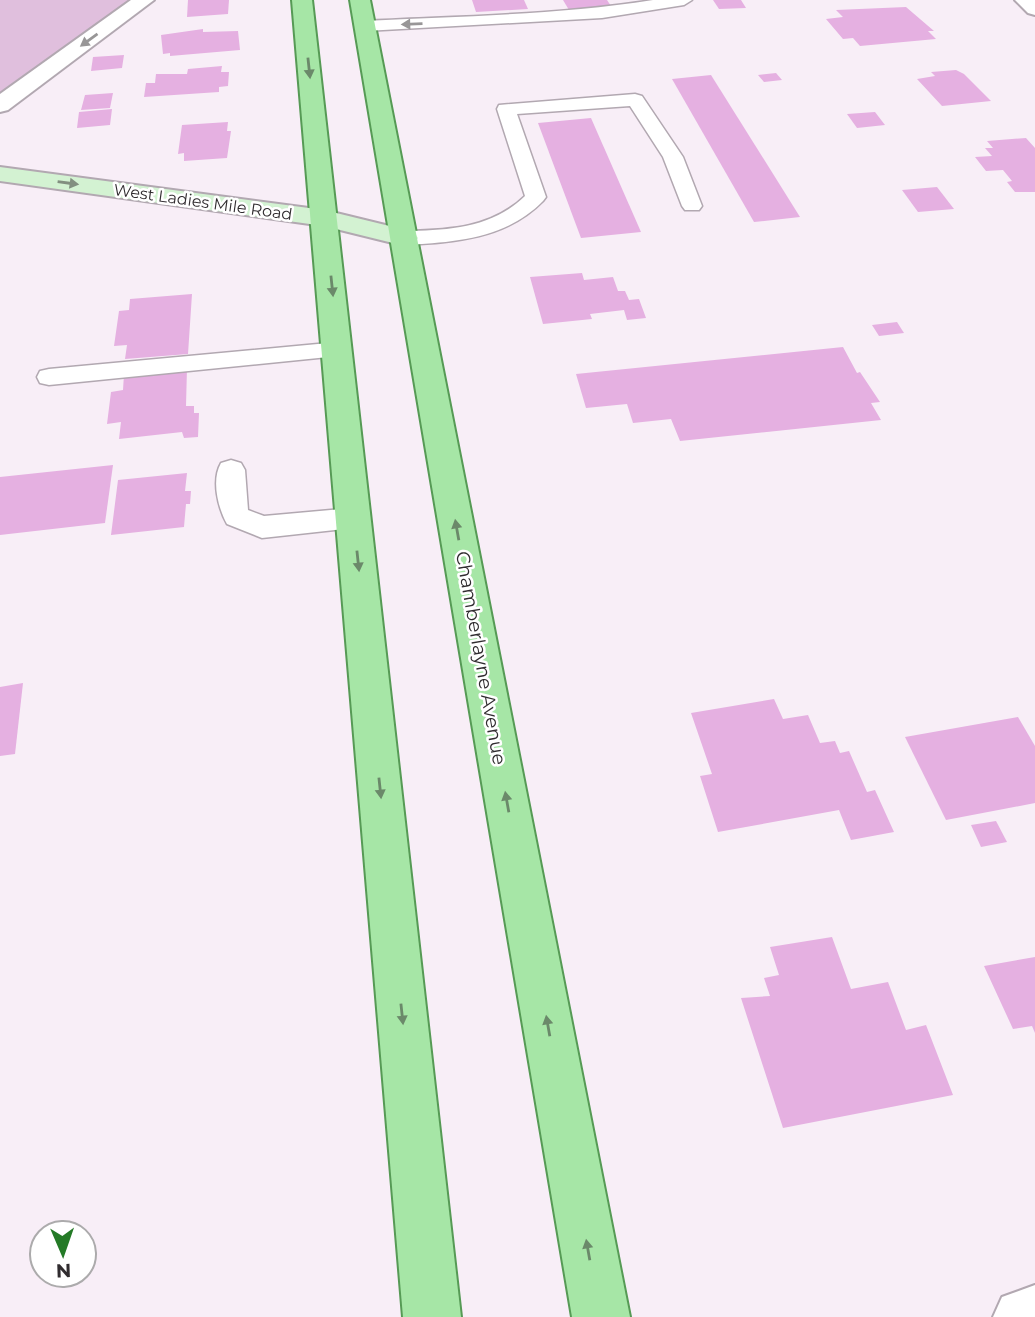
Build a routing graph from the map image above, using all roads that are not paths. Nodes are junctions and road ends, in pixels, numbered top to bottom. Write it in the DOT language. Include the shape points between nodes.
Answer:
graph roads {
  1 [pos="144,0"];
  2 [pos="302,0"];
  3 [pos="684,0"];
  4 [pos="1025,0"];
  5 [pos="1035,9"];
  6 [pos="363,13"];
  7 [pos="0,104"];
  8 [pos="0,174"];
  9 [pos="692,206"];
  10 [pos="324,218"];
  11 [pos="405,238"];
  12 [pos="339,350"];
  13 [pos="49,377"];
  14 [pos="231,470"];
  15 [pos="353,518"];
  16 [pos="1035,1314"];
  17 [pos="432,1317"];
  18 [pos="601,1317"];
  19 [pos="1022,1317"];
  1 -- 7 [label="street, one-way"];
  2 -- 10 [label="main road, one-way"];
  3 -- 6 [label="lane, one-way" via="602,13 458,23"];
  4 -- 5 [label="street"];
  6 -- 11 [label="main road, Chamberlayne Avenue"];
  8 -- 10 [label="street, West Ladies Mile Road, one-way"];
  9 -- 11 [label="lane" via="673,157 635,100 506,109 536,197 514,217 489,227 458,236"];
  10 -- 11 [label="street, West Ladies Mile Road"];
  10 -- 12 [label="main road, one-way"];
  18 -- 11 [label="main road, Chamberlayne Avenue, one-way"];
  12 -- 13 [label="lane"];
  12 -- 15 [label="main road"];
  14 -- 15 [label="lane" via="232,506 237,517 262,527"];
  15 -- 17 [label="main road, one-way"];
  16 -- 19 [label="street"];
}
